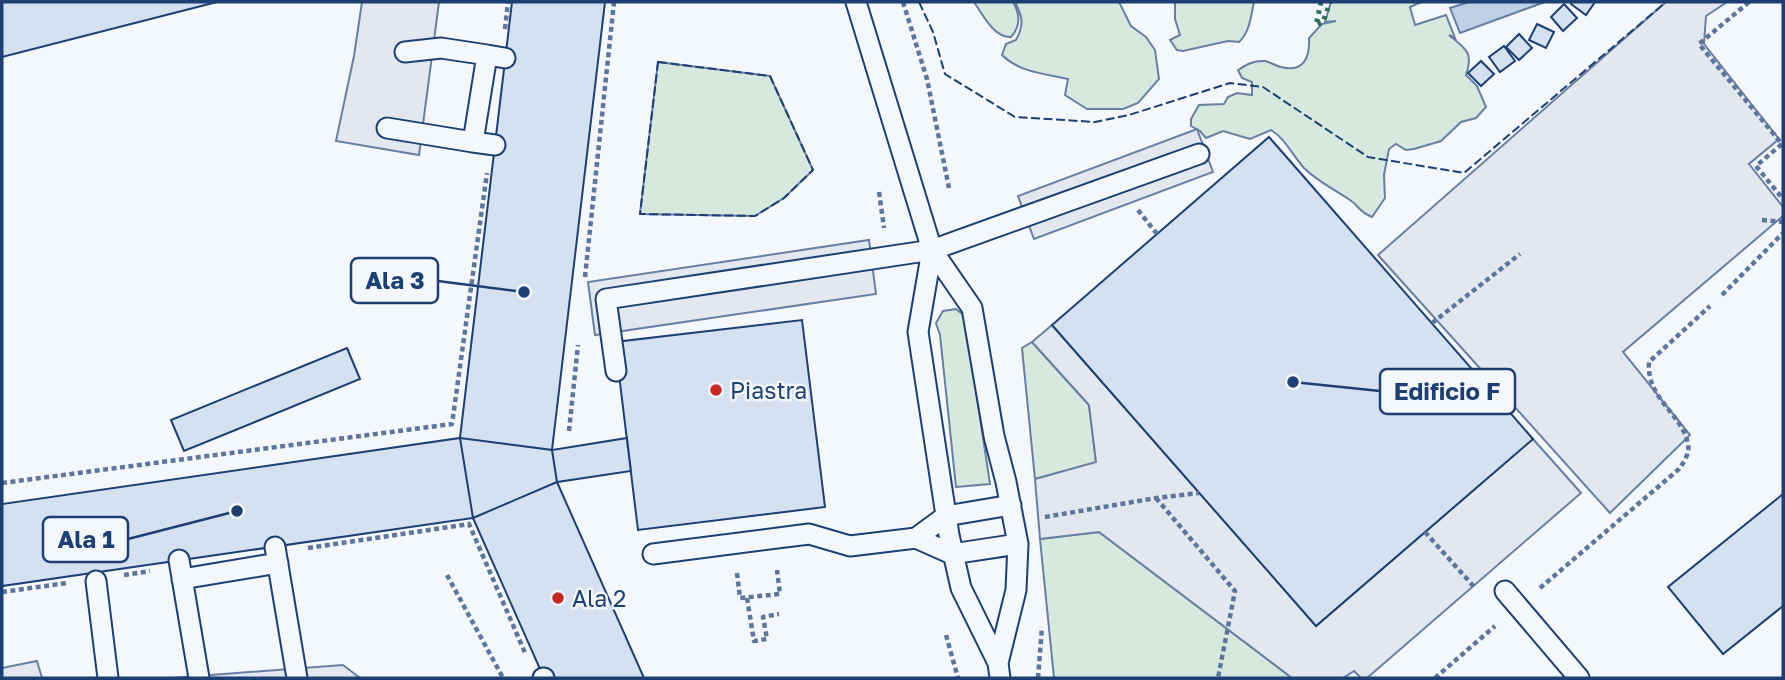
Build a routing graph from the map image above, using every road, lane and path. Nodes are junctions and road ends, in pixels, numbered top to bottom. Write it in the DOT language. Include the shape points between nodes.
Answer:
graph roads {
  1 [pos="508,2"];
  2 [pos="614,2"];
  3 [pos="856,2"];
  4 [pos="903,2"];
  5 [pos="1749,2"];
  6 [pos="405,52"];
  7 [pos="498,57"];
  8 [pos="387,128"];
  9 [pos="486,144"];
  10 [pos="1199,154"];
  11 [pos="950,192"];
  12 [pos="1783,199"];
  13 [pos="1762,220"];
  14 [pos="1783,222"];
  15 [pos="1783,233"];
  16 [pos="932,250"];
  17 [pos="1520,254"];
  18 [pos="585,279"];
  19 [pos="1722,295"];
  20 [pos="1710,306"];
  21 [pos="1432,323"];
  22 [pos="579,334"];
  23 [pos="616,371"];
  24 [pos="569,431"];
  25 [pos="2,483"];
  26 [pos="1199,493"];
  27 [pos="1156,498"];
  28 [pos="1011,505"];
  29 [pos="946,516"];
  30 [pos="1038,518"];
  31 [pos="1425,532"];
  32 [pos="916,538"];
  33 [pos="1018,544"];
  34 [pos="653,554"];
  35 [pos="953,554"];
  36 [pos="447,575"];
  37 [pos="96,581"];
  38 [pos="1505,591"];
  39 [pos="1480,594"];
  40 [pos="1531,596"];
  41 [pos="747,598"];
  42 [pos="779,614"];
  43 [pos="1503,620"];
  44 [pos="999,671"];
  45 [pos="108,678"];
  46 [pos="199,678"];
  47 [pos="297,678"];
  48 [pos="503,678"];
  49 [pos="1218,678"];
  50 [pos="1435,678"];
  51 [pos="1579,678"];
  1 -- 7 [label="path"];
  2 -- 18 [label="path"];
  3 -- 16 [label="lane"];
  4 -- 11 [label="path" via="927,79"];
  5 -- 12 [label="path" via="1699,44 1782,144 1756,166"];
  6 -- 7 [label="lane" via="441,48"];
  7 -- 9 [label="lane"];
  8 -- 9 [label="lane"];
  9 -- 25 [label="path" via="452,424"];
  10 -- 16 [label="lane"];
  13 -- 14 [label="path"];
  15 -- 19 [label="path"];
  16 -- 23 [label="lane" via="606,299"];
  16 -- 28 [label="lane" via="972,308"];
  16 -- 29 [label="lane" via="918,332"];
  17 -- 21 [label="path"];
  20 -- 40 [label="path" via="1649,362 1654,390 1689,444 1679,469"];
  22 -- 24 [label="path"];
  26 -- 27 [label="path"];
  27 -- 30 [label="path"];
  27 -- 49 [label="path" via="1235,591"];
  28 -- 29 [label="lane"];
  28 -- 33 [label="lane"];
  29 -- 32 [label="lane"];
  29 -- 35 [label="lane"];
  31 -- 39 [label="path"];
  32 -- 34 [label="lane" via="850,546 809,534"];
  32 -- 35 [label="lane"];
  33 -- 35 [label="lane"];
  33 -- 44 [label="lane" via="1016,590"];
  35 -- 44 [label="lane" via="961,588"];
  36 -- 48 [label="path"];
  37 -- 45 [label="lane"];
  38 -- 51 [label="lane"];
  41 -- 42 [label="path" via="754,641 767,639 762,617"];
  43 -- 50 [label="path"];
  46 -- 47 [label="lane" via="181,569 277,555"];
}
